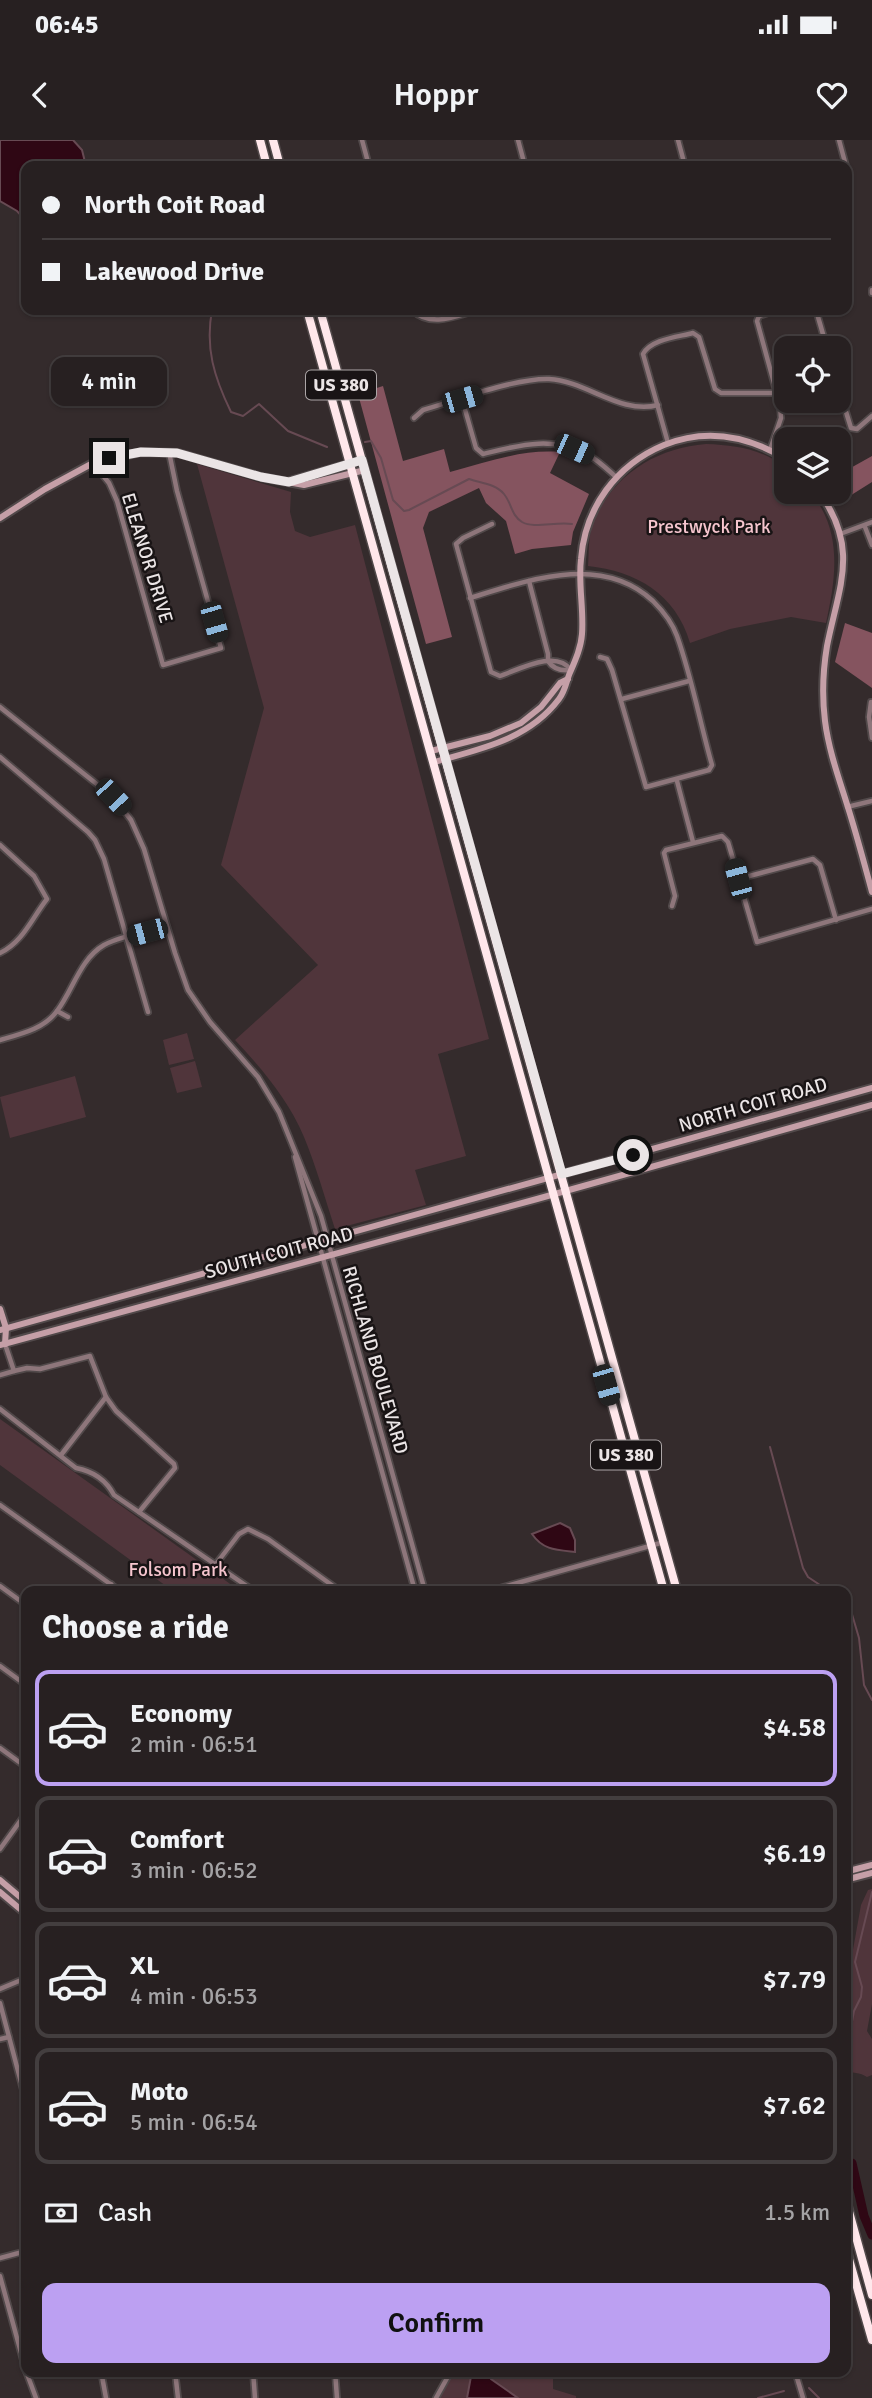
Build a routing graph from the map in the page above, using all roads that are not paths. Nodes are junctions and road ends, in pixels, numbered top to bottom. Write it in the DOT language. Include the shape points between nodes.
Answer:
graph roads {
  1 [pos="260,140"];
  2 [pos="273,140"];
  3 [pos="362,140"];
  4 [pos="518,140"];
  5 [pos="678,140"];
  6 [pos="839,140"];
  7 [pos="266,161"];
  8 [pos="279,161"];
  9 [pos="368,161"];
  10 [pos="524,161"];
  11 [pos="684,161"];
  12 [pos="845,161"];
  13 [pos="308,315"];
  14 [pos="321,315"];
  15 [pos="417,315"];
  16 [pos="454,315"];
  17 [pos="762,315"];
  18 [pos="817,315"];
  19 [pos="824,336"];
  20 [pos="774,382"];
  21 [pos="774,393"];
  22 [pos="462,399"];
  23 [pos="657,405"];
  24 [pos="780,413"];
  25 [pos="846,413"];
  26 [pos="872,416"];
  27 [pos="414,418"];
  28 [pos="668,443"];
  29 [pos="770,450"];
  30 [pos="169,452"];
  31 [pos="774,452"];
  32 [pos="362,460"];
  33 [pos="93,463"];
  34 [pos="350,463"];
  35 [pos="365,470"];
  36 [pos="353,474"];
  37 [pos="616,477"];
  38 [pos="289,482"];
  39 [pos="827,504"];
  40 [pos="0,519"];
  41 [pos="872,522"];
  42 [pos="492,524"];
  43 [pos="865,527"];
  44 [pos="840,534"];
  45 [pos="872,545"];
  46 [pos="580,574"];
  47 [pos="529,581"];
  48 [pos="470,597"];
  49 [pos="600,657"];
  50 [pos="548,661"];
  51 [pos="571,670"];
  52 [pos="568,678"];
  53 [pos="689,681"];
  54 [pos="622,699"];
  55 [pos="872,702"];
  56 [pos="0,707"];
  57 [pos="872,738"];
  58 [pos="443,748"];
  59 [pos="431,751"];
  60 [pos="0,757"];
  61 [pos="446,759"];
  62 [pos="434,762"];
  63 [pos="677,780"];
  64 [pos="872,800"];
  65 [pos="847,807"];
  66 [pos="693,842"];
  67 [pos="1,847"];
  68 [pos="738,879"];
  69 [pos="872,892"];
  70 [pos="671,906"];
  71 [pos="872,909"];
  72 [pos="836,920"];
  73 [pos="167,927"];
  74 [pos="126,937"];
  75 [pos="0,953"];
  76 [pos="57,1011"];
  77 [pos="148,1012"];
  78 [pos="68,1017"];
  79 [pos="0,1040"];
  80 [pos="872,1088"];
  81 [pos="872,1105"];
  82 [pos="805,1107"];
  83 [pos="810,1122"];
  84 [pos="708,1135"];
  85 [pos="290,1139"];
  86 [pos="712,1149"];
  87 [pos="562,1174"];
  88 [pos="548,1178"];
  89 [pos="566,1190"];
  90 [pos="552,1194"];
  91 [pos="437,1211"];
  92 [pos="441,1225"];
  93 [pos="327,1239"];
  94 [pos="318,1242"];
  95 [pos="331,1255"];
  96 [pos="323,1257"];
  97 [pos="217,1270"];
  98 [pos="222,1285"];
  99 [pos="141,1291"];
  100 [pos="145,1306"];
  101 [pos="0,1309"];
  102 [pos="2,1331"];
  103 [pos="3,1344"];
  104 [pos="14,1371"];
  105 [pos="0,1375"];
  106 [pos="106,1396"];
  107 [pos="0,1409"];
  108 [pos="61,1455"];
  109 [pos="0,1505"];
  110 [pos="139,1512"];
  111 [pos="664,1542"];
  112 [pos="652,1546"];
  113 [pos="216,1564"];
  114 [pos="111,1584"];
  115 [pos="0,1586"];
  116 [pos="114,1586"];
  117 [pos="247,1586"];
  118 [pos="333,1586"];
  119 [pos="414,1586"];
  120 [pos="424,1586"];
  121 [pos="507,1586"];
  122 [pos="663,1586"];
  123 [pos="676,1586"];
  124 [pos="21,1601"];
  125 [pos="0,1666"];
  126 [pos="21,1681"];
  127 [pos="0,1748"];
  128 [pos="21,1763"];
  129 [pos="21,1820"];
  130 [pos="0,1849"];
  131 [pos="872,1865"];
  132 [pos="851,1870"];
  133 [pos="872,1873"];
  134 [pos="851,1878"];
  135 [pos="0,1880"];
  136 [pos="0,1892"];
  137 [pos="21,1898"];
  138 [pos="21,1910"];
  139 [pos="21,1980"];
  140 [pos="0,1989"];
  141 [pos="0,2003"];
  142 [pos="9,2037"];
  143 [pos="0,2039"];
  144 [pos="21,2082"];
  145 [pos="851,2218"];
  146 [pos="859,2245"];
  147 [pos="851,2248"];
  148 [pos="21,2252"];
  149 [pos="0,2258"];
  150 [pos="851,2267"];
  151 [pos="0,2276"];
  152 [pos="872,2295"];
  153 [pos="872,2340"];
  154 [pos="21,2353"];
  155 [pos="28,2377"];
  156 [pos="102,2377"];
  157 [pos="176,2377"];
  158 [pos="253,2377"];
  159 [pos="335,2377"];
  160 [pos="448,2377"];
  161 [pos="797,2377"];
  162 [pos="36,2398"];
  163 [pos="106,2398"];
  164 [pos="178,2398"];
  165 [pos="255,2398"];
  166 [pos="337,2398"];
  167 [pos="436,2398"];
  168 [pos="803,2398"];
  1 -- 7 [label="highway"];
  2 -- 8 [label="highway"];
  3 -- 9 [label="street"];
  4 -- 10 [label="street"];
  5 -- 11 [label="street"];
  6 -- 12 [label="street"];
  13 -- 34 [label="highway, US 380"];
  14 -- 32 [label="highway, US 380"];
  15 -- 16 [label="street" via="430,320"];
  17 -- 20 [label="street" via="757,321"];
  18 -- 19 [label="street"];
  21 -- 23 [label="street" via="715,390 693,333 645,349"];
  22 -- 23 [label="street" via="547,379 576,384 632,407"];
  22 -- 27 [label="street" via="423,410"];
  22 -- 37 [label="street" via="476,449 483,454 523,444 557,444 591,456"];
  23 -- 28 [label="street"];
  24 -- 29 [label="street"];
  25 -- 26 [label="street" via="851,428 857,429"];
  28 -- 29 [label="main road" via="719,436 747,440"];
  28 -- 37 [label="main road" via="641,456"];
  29 -- 31 [label="main road"];
  30 -- 33 [label="main road" via="141,452"];
  30 -- 33 [label="street, ELEANOR DRIVE" via="221,648 163,665 117,501"];
  30 -- 38 [label="main road"];
  32 -- 34 [label="main road"];
  32 -- 35 [label="highway, US 380"];
  33 -- 40 [label="main road"];
  34 -- 36 [label="highway, US 380"];
  34 -- 38 [label="main road"];
  35 -- 36 [label="main road"];
  35 -- 58 [label="highway, US 380"];
  36 -- 38 [label="main road" via="314,484"];
  36 -- 59 [label="highway, US 380"];
  37 -- 46 [label="main road" via="595,505 585,530"];
  39 -- 44 [label="main road"];
  41 -- 43 [label="street"];
  42 -- 48 [label="street" via="456,544"];
  43 -- 44 [label="street"];
  43 -- 45 [label="street"];
  44 -- 65 [label="main road" via="842,582 827,647 823,699"];
  46 -- 47 [label="street"];
  46 -- 51 [label="main road" via="582,634"];
  46 -- 53 [label="street" via="625,581 660,608 677,636"];
  47 -- 48 [label="street"];
  47 -- 50 [label="street"];
  48 -- 50 [label="street" via="494,674"];
  49 -- 54 [label="street" via="607,659"];
  50 -- 51 [label="street" via="566,664"];
  51 -- 52 [label="main road"];
  52 -- 58 [label="main road" via="521,723"];
  52 -- 61 [label="main road" via="551,709 522,732 496,745"];
  53 -- 54 [label="street"];
  53 -- 63 [label="street" via="711,768"];
  54 -- 63 [label="street" via="646,788"];
  55 -- 57 [label="street"];
  56 -- 73 [label="street, RICHLAND BOULEVARD" via="122,808 144,849"];
  58 -- 59 [label="main road"];
  58 -- 61 [label="highway, US 380"];
  59 -- 62 [label="highway, US 380"];
  60 -- 74 [label="street" via="95,840"];
  61 -- 62 [label="main road"];
  61 -- 87 [label="highway, US 380"];
  62 -- 88 [label="highway, US 380"];
  63 -- 66 [label="street"];
  64 -- 65 [label="street"];
  65 -- 69 [label="main road"];
  66 -- 68 [label="street" via="725,837"];
  66 -- 70 [label="street" via="664,853 675,896"];
  67 -- 75 [label="street" via="34,876 47,899 22,937"];
  68 -- 72 [label="street" via="816,861"];
  68 -- 72 [label="street" via="757,942"];
  71 -- 72 [label="street"];
  73 -- 74 [label="street"];
  73 -- 85 [label="street, RICHLAND BOULEVARD" via="197,1006 261,1081"];
  74 -- 76 [label="street" via="92,955"];
  74 -- 77 [label="street"];
  76 -- 78 [label="street"];
  76 -- 79 [label="street" via="33,1030"];
  80 -- 82 [label="main road, NORTH COIT ROAD"];
  81 -- 83 [label="main road, NORTH COIT ROAD"];
  82 -- 83 [label="main road"];
  82 -- 84 [label="main road, NORTH COIT ROAD"];
  83 -- 86 [label="main road, NORTH COIT ROAD"];
  84 -- 86 [label="main road"];
  84 -- 87 [label="main road, NORTH COIT ROAD"];
  85 -- 93 [label="street, RICHLAND BOULEVARD"];
  85 -- 94 [label="street, RICHLAND BOULEVARD"];
  86 -- 89 [label="main road, NORTH COIT ROAD"];
  87 -- 88 [label="main road, SOUTH COIT ROAD"];
  87 -- 89 [label="highway, US 380"];
  88 -- 90 [label="highway, US 380"];
  88 -- 91 [label="main road, SOUTH COIT ROAD"];
  89 -- 90 [label="main road, SOUTH COIT ROAD"];
  89 -- 111 [label="highway, US 380"];
  90 -- 92 [label="main road, SOUTH COIT ROAD"];
  90 -- 112 [label="highway, US 380"];
  91 -- 92 [label="main road"];
  91 -- 93 [label="main road, SOUTH COIT ROAD"];
  92 -- 95 [label="main road, SOUTH COIT ROAD"];
  93 -- 94 [label="main road, SOUTH COIT ROAD"];
  93 -- 95 [label="street, RICHLAND BOULEVARD"];
  94 -- 96 [label="street, RICHLAND BOULEVARD"];
  94 -- 97 [label="main road, SOUTH COIT ROAD"];
  95 -- 96 [label="main road, SOUTH COIT ROAD"];
  95 -- 120 [label="street, RICHLAND BOULEVARD"];
  96 -- 98 [label="main road, SOUTH COIT ROAD"];
  96 -- 119 [label="street, RICHLAND BOULEVARD"];
  97 -- 98 [label="main road"];
  97 -- 99 [label="main road, SOUTH COIT ROAD"];
  98 -- 100 [label="main road, SOUTH COIT ROAD"];
  99 -- 100 [label="main road"];
  99 -- 102 [label="main road, SOUTH COIT ROAD"];
  100 -- 103 [label="main road, SOUTH COIT ROAD"];
  101 -- 102 [label="main road"];
  102 -- 103 [label="main road"];
  103 -- 104 [label="street"];
  104 -- 105 [label="street"];
  104 -- 106 [label="street" via="40,1370 90,1356"];
  106 -- 108 [label="street"];
  106 -- 110 [label="street" via="116,1411 174,1464"];
  107 -- 108 [label="street"];
  108 -- 110 [label="street" via="108,1485 114,1495"];
  109 -- 114 [label="street"];
  110 -- 113 [label="street"];
  111 -- 112 [label="street"];
  111 -- 123 [label="highway, US 380"];
  112 -- 121 [label="street"];
  112 -- 122 [label="highway, US 380"];
  113 -- 117 [label="street"];
  113 -- 118 [label="street" via="239,1534 248,1530"];
  114 -- 116 [label="street"];
  115 -- 124 [label="street"];
  125 -- 126 [label="street"];
  127 -- 128 [label="street"];
  129 -- 130 [label="street"];
  131 -- 132 [label="main road"];
  133 -- 134 [label="main road"];
  135 -- 137 [label="main road"];
  136 -- 138 [label="main road"];
  139 -- 140 [label="street"];
  141 -- 142 [label="street"];
  142 -- 143 [label="street"];
  142 -- 144 [label="street"];
  145 -- 146 [label="highway"];
  146 -- 147 [label="main road"];
  146 -- 152 [label="highway"];
  148 -- 149 [label="street"];
  150 -- 153 [label="highway"];
  151 -- 154 [label="street"];
  155 -- 162 [label="street"];
  156 -- 163 [label="street"];
  157 -- 164 [label="street"];
  158 -- 165 [label="street"];
  159 -- 166 [label="street"];
  160 -- 167 [label="street"];
  161 -- 168 [label="street"];
}
